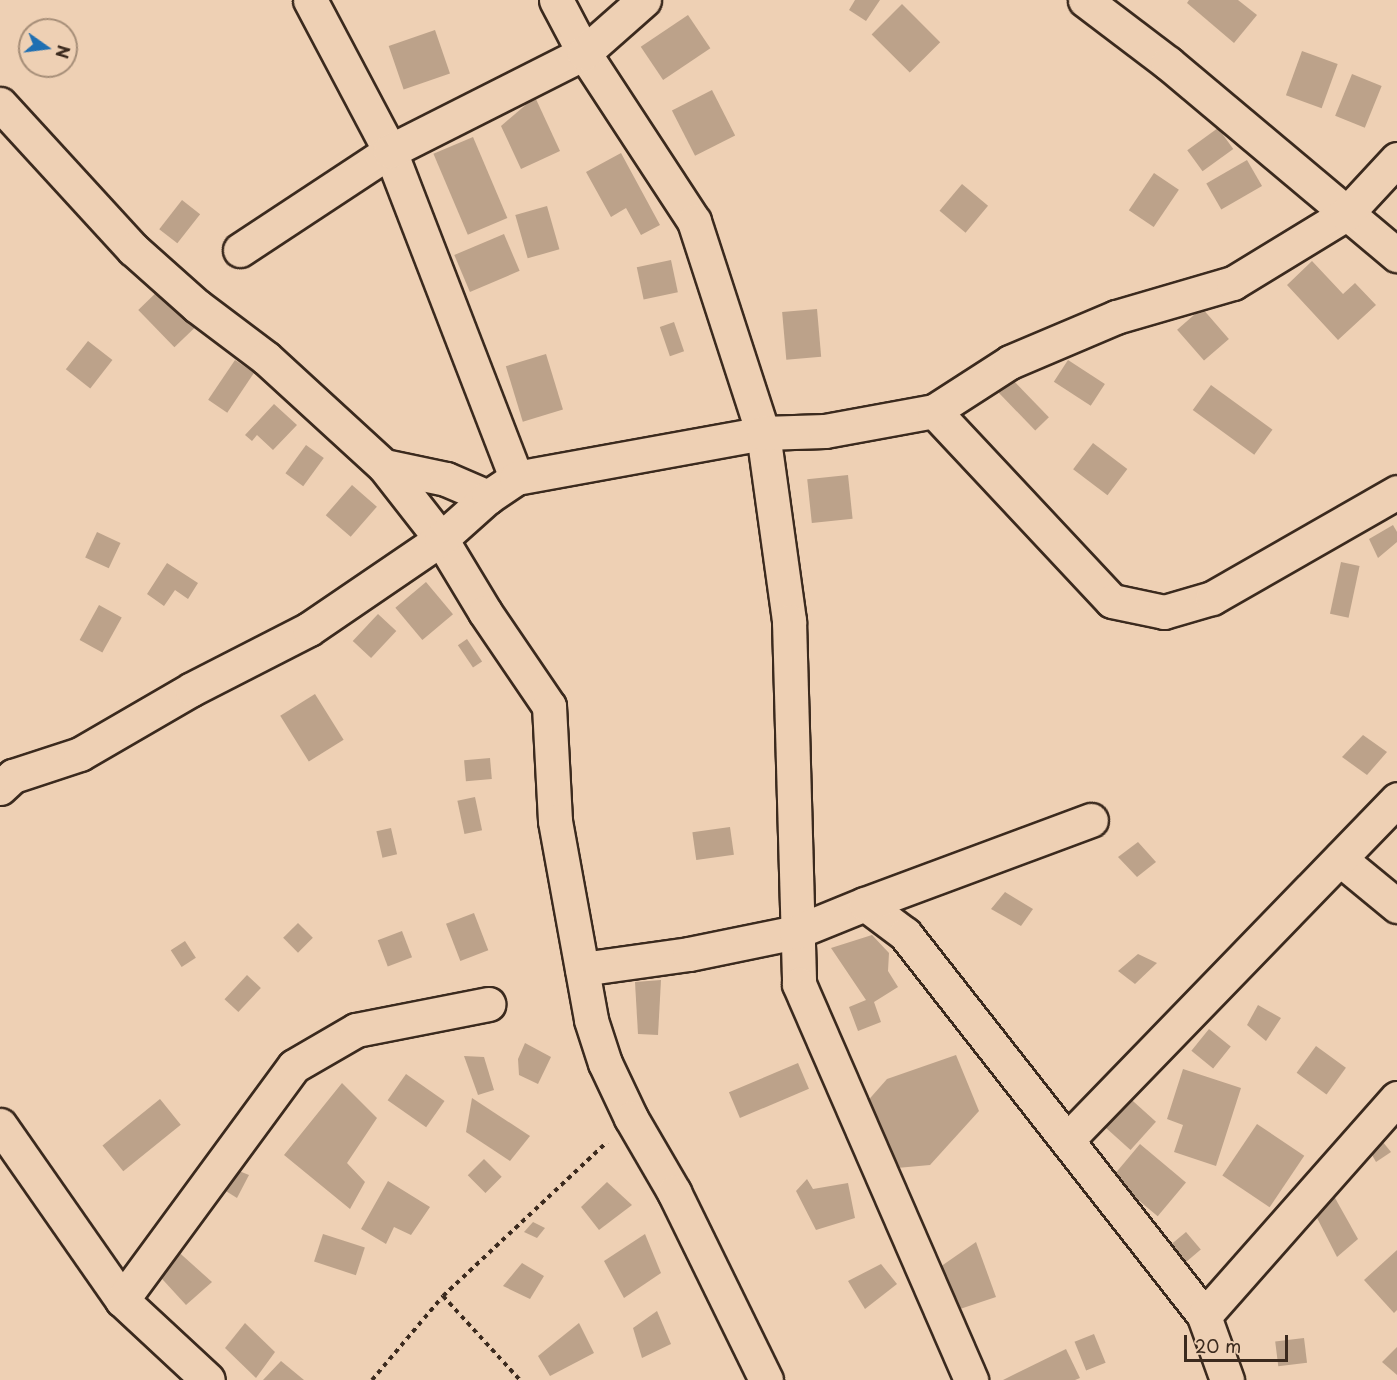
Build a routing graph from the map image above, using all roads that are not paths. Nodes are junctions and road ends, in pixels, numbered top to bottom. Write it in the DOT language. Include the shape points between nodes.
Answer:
graph roads {
  1 [pos="310,0"];
  2 [pos="556,0"];
  3 [pos="644,0"];
  4 [pos="1085,0"];
  5 [pos="584,52"];
  6 [pos="0,104"];
  7 [pos="390,151"];
  8 [pos="1397,159"];
  9 [pos="1346,213"];
  10 [pos="240,250"];
  11 [pos="1397,255"];
  12 [pos="934,411"];
  13 [pos="763,433"];
  14 [pos="384,466"];
  15 [pos="516,478"];
  16 [pos="1397,492"];
  17 [pos="488,497"];
  18 [pos="441,539"];
  19 [pos="0,788"];
  20 [pos="1397,799"];
  21 [pos="1091,820"];
  22 [pos="1340,859"];
  23 [pos="865,903"];
  24 [pos="1397,906"];
  25 [pos="796,932"];
  26 [pos="582,969"];
  27 [pos="488,1004"];
  28 [pos="1397,1098"];
  29 [pos="0,1125"];
  30 [pos="1068,1139"];
  31 [pos="122,1300"];
  32 [pos="1204,1316"];
  33 [pos="208,1380"];
  34 [pos="766,1380"];
  35 [pos="971,1380"];
  36 [pos="1227,1380"];
  1 -- 7 [label="street"];
  2 -- 5 [label="street"];
  3 -- 5 [label="street"];
  4 -- 9 [label="street" via="1168,63"];
  5 -- 7 [label="street"];
  5 -- 13 [label="street" via="694,221"];
  6 -- 14 [label="street" via="133,249 266,358"];
  7 -- 10 [label="street"];
  7 -- 15 [label="street"];
  8 -- 9 [label="street"];
  9 -- 11 [label="street"];
  9 -- 12 [label="street" via="1233,283 1116,316 1010,362"];
  12 -- 13 [label="street" via="825,431"];
  12 -- 16 [label="street" via="1112,601 1164,612 1212,598"];
  13 -- 15 [label="street"];
  13 -- 25 [label="street" via="789,621"];
  14 -- 17 [label="street" via="446,479"];
  14 -- 18 [label="street"];
  15 -- 17 [label="street"];
  17 -- 18 [label="street"];
  18 -- 19 [label="street" via="309,629 192,689 80,754 13,776"];
  18 -- 26 [label="street" via="549,706 555,821"];
  20 -- 22 [label="street"];
  21 -- 23 [label="street"];
  22 -- 24 [label="street"];
  22 -- 30 [label="street"];
  23 -- 25 [label="street"];
  23 -- 30 [label="street" via="905,934"];
  25 -- 26 [label="street" via="689,954"];
  25 -- 35 [label="street" via="798,984"];
  26 -- 34 [label="street" via="591,1020 605,1063 674,1192"];
  27 -- 31 [label="street" via="356,1030 294,1066"];
  28 -- 32 [label="street"];
  29 -- 31 [label="street"];
  30 -- 32 [label="street"];
  31 -- 33 [label="street"];
  32 -- 36 [label="street"];
}
